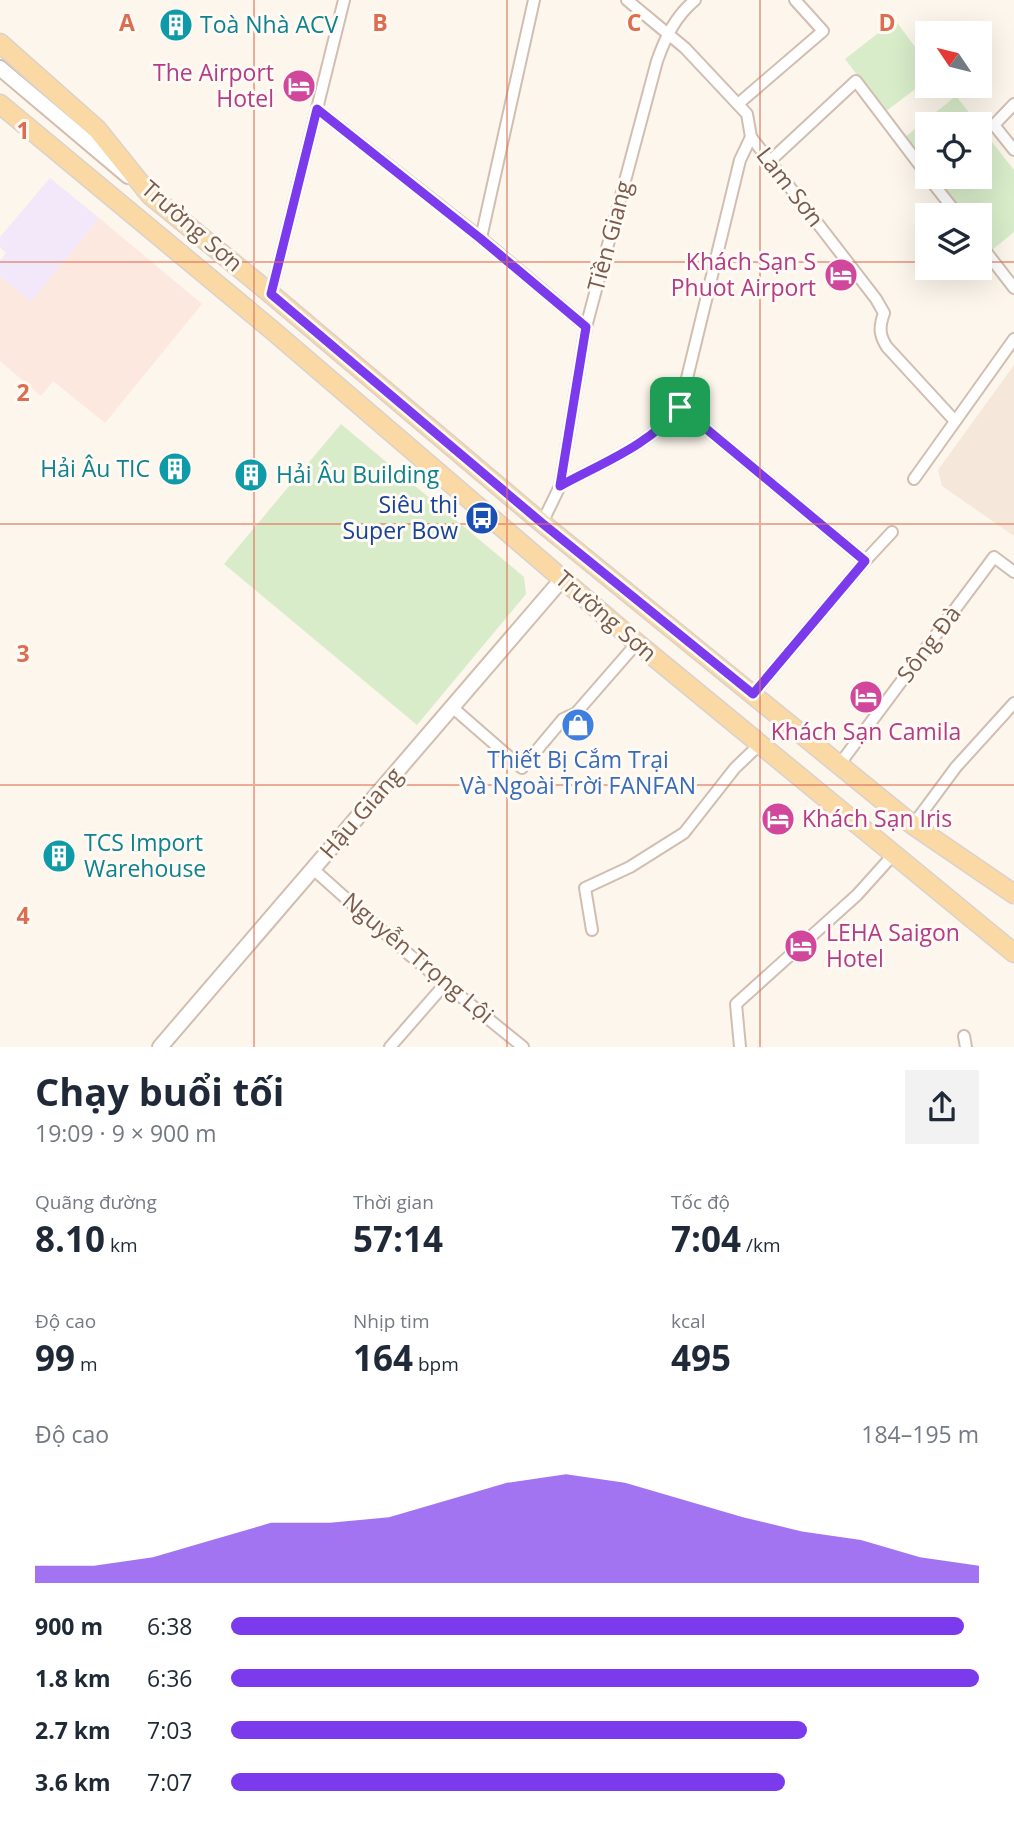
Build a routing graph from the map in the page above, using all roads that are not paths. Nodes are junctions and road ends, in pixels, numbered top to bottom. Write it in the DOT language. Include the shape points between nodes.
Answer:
graph roads {
  1 [pos="344,0"];
  2 [pos="534,0"];
  3 [pos="627,0"];
  4 [pos="695,0"];
  5 [pos="795,0"];
  6 [pos="668,32"];
  7 [pos="0,43"];
  8 [pos="0,68"];
  9 [pos="0,104"];
  10 [pos="738,104"];
  11 [pos="1014,104"];
  12 [pos="317,109"];
  13 [pos="751,137"];
  14 [pos="1014,150"];
  15 [pos="915,159"];
  16 [pos="771,160"];
  17 [pos="938,189"];
  18 [pos="150,195"];
  19 [pos="949,203"];
  20 [pos="481,239"];
  21 [pos="992,260"];
  22 [pos="1014,288"];
  23 [pos="271,294"];
  24 [pos="586,327"];
  25 [pos="1014,339"];
  26 [pos="680,407"];
  27 [pos="955,421"];
  28 [pos="914,480"];
  29 [pos="560,486"];
  30 [pos="542,523"];
  31 [pos="892,532"];
  32 [pos="865,561"];
  33 [pos="1014,572"];
  34 [pos="563,578"];
  35 [pos="637,643"];
  36 [pos="753,694"];
  37 [pos="1014,703"];
  38 [pos="452,707"];
  39 [pos="759,745"];
  40 [pos="839,765"];
  41 [pos="913,825"];
  42 [pos="893,855"];
  43 [pos="313,869"];
  44 [pos="1014,894"];
  45 [pos="592,930"];
  46 [pos="1014,953"];
  47 [pos="445,984"];
  48 [pos="160,1047"];
  49 [pos="390,1047"];
  50 [pos="523,1047"];
  51 [pos="740,1047"];
  1 -- 12 [label="street"];
  2 -- 20 [label="street"];
  3 -- 6 [label="street, Lam Sơn"];
  4 -- 6 [label="street, Tiền Giang"];
  5 -- 10 [label="street" via="823,31"];
  6 -- 10 [label="street, Lam Sơn"];
  6 -- 24 [label="street, Tiền Giang"];
  7 -- 18 [label="main road, Trường Sơn" via="97,129"];
  8 -- 18 [label="street"];
  9 -- 34 [label="main road, Trường Sơn"];
  10 -- 13 [label="street, Lam Sơn" via="747,114"];
  11 -- 14 [label="street" via="994,125"];
  12 -- 20 [label="street"];
  12 -- 23 [label="street"];
  13 -- 16 [label="street, Lam Sơn"];
  13 -- 26 [label="street" via="740,160"];
  15 -- 16 [label="street" via="856,81"];
  16 -- 27 [label="street, Lam Sơn" via="876,299 884,313 881,337 887,347"];
  17 -- 19 [label="street"];
  18 -- 23 [label="main road, Trường Sơn"];
  20 -- 24 [label="street"];
  21 -- 22 [label="street"];
  23 -- 30 [label="main road, Trường Sơn"];
  24 -- 29 [label="street, Tiền Giang"];
  25 -- 27 [label="street"];
  26 -- 29 [label="street" via="641,443"];
  26 -- 32 [label="street"];
  27 -- 28 [label="street"];
  29 -- 30 [label="street, Tiền Giang"];
  30 -- 36 [label="main road, Trường Sơn"];
  31 -- 32 [label="street"];
  32 -- 36 [label="street"];
  33 -- 40 [label="street, Sông Đà" via="994,557"];
  34 -- 35 [label="main road, Trường Sơn"];
  34 -- 38 [label="street, Hậu Giang"];
  35 -- 38 [label="street" via="522,768"];
  35 -- 39 [label="main road, Trường Sơn"];
  36 -- 40 [label="main road, Trường Sơn"];
  37 -- 41 [label="street" via="956,767"];
  38 -- 43 [label="street, Hậu Giang"];
  39 -- 42 [label="main road, Trường Sơn"];
  39 -- 45 [label="street" via="684,833 585,888"];
  40 -- 41 [label="main road, Trường Sơn"];
  41 -- 44 [label="main road, Trường Sơn"];
  42 -- 46 [label="main road, Trường Sơn"];
  42 -- 51 [label="street" via="857,895 736,1004"];
  43 -- 47 [label="street, Nguyễn Trọng Lội"];
  43 -- 48 [label="street, Hậu Giang"];
  47 -- 49 [label="street"];
  47 -- 50 [label="street, Nguyễn Trọng Lội"];
}
